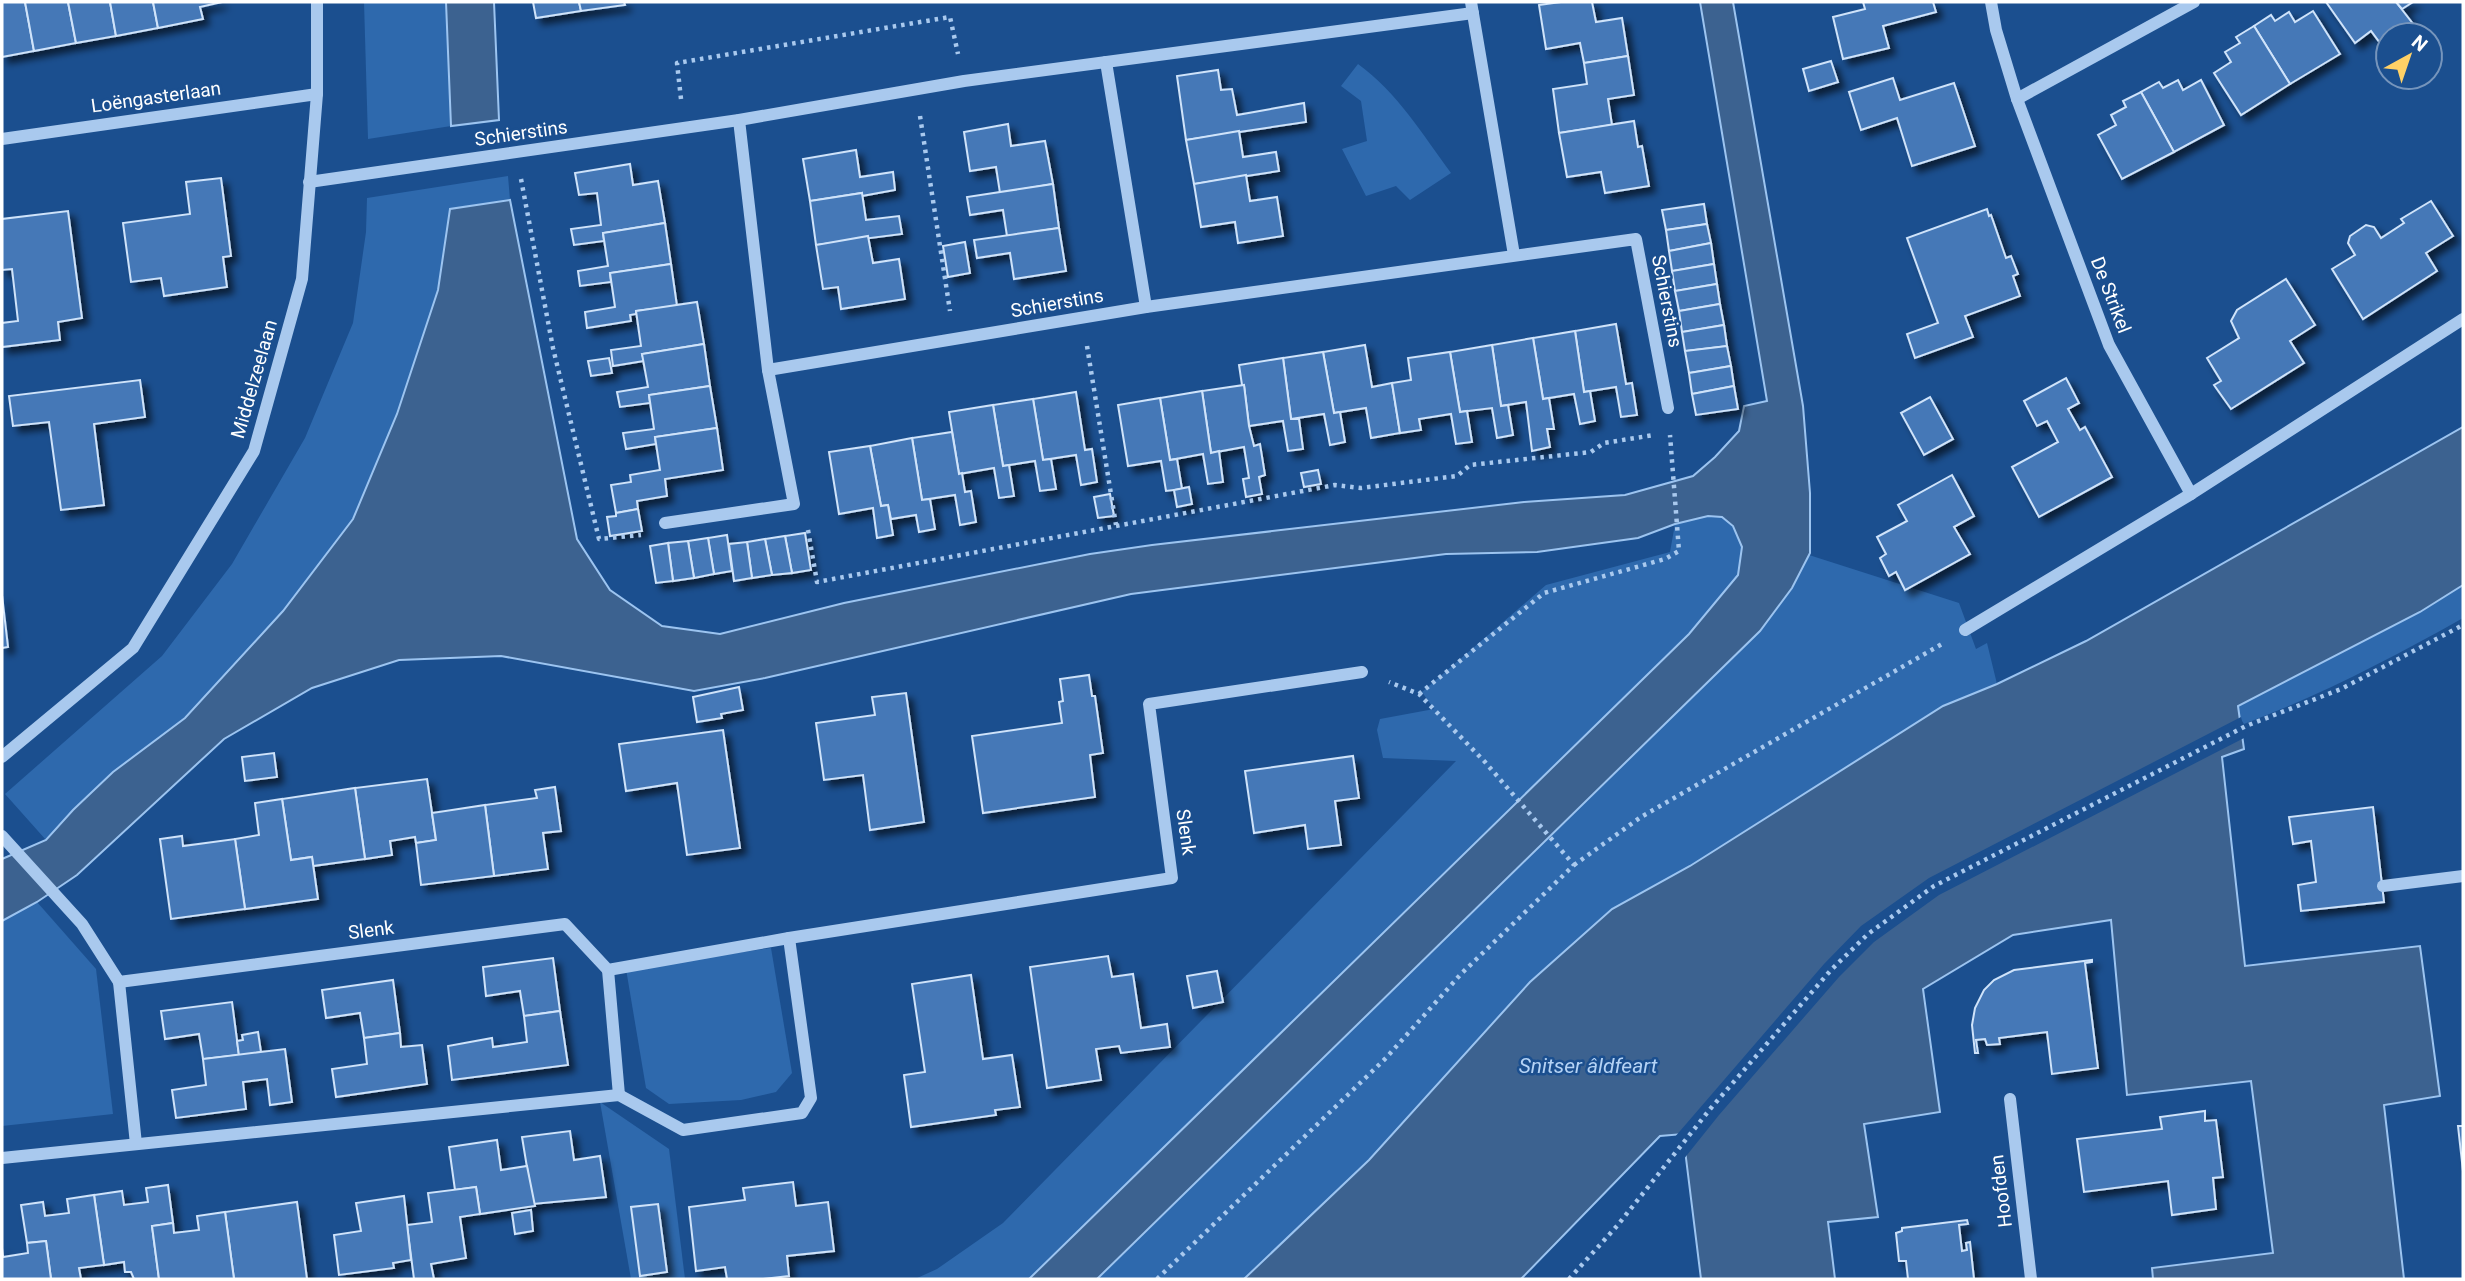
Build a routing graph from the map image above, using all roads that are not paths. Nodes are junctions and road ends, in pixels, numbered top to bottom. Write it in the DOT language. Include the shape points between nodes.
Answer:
graph roads {
  1 [pos="317,2"];
  2 [pos="1991,2"];
  3 [pos="2194,2"];
  4 [pos="1472,7"];
  5 [pos="1106,62"];
  6 [pos="317,94"];
  7 [pos="2017,99"];
  8 [pos="739,120"];
  9 [pos="2,139"];
  10 [pos="309,182"];
  11 [pos="1514,255"];
  12 [pos="1146,307"];
  13 [pos="2463,319"];
  14 [pos="768,370"];
  15 [pos="1668,408"];
  16 [pos="2191,494"];
  17 [pos="665,523"];
  18 [pos="1965,630"];
  19 [pos="1362,672"];
  20 [pos="2,757"];
  21 [pos="6,840"];
  22 [pos="2463,876"];
  23 [pos="2383,886"];
  24 [pos="789,938"];
  25 [pos="608,970"];
  26 [pos="119,982"];
  27 [pos="619,1095"];
  28 [pos="2010,1099"];
  29 [pos="136,1144"];
  30 [pos="2,1158"];
  31 [pos="2031,1279"];
  1 -- 6 [label="street, Middelzeelaan"];
  2 -- 7 [label="street, De Strikel"];
  3 -- 7 [label="street"];
  4 -- 5 [label="street, Schierstins"];
  4 -- 11 [label="street, Schierstins"];
  5 -- 8 [label="street, Schierstins"];
  5 -- 12 [label="street"];
  6 -- 9 [label="street, Loëngasterlaan"];
  6 -- 10 [label="street, Middelzeelaan"];
  7 -- 16 [label="street, De Strikel" via="2109,345"];
  8 -- 10 [label="street, Schierstins"];
  8 -- 14 [label="street"];
  10 -- 20 [label="street, Middelzeelaan" via="302,279 254,451 133,648"];
  11 -- 12 [label="street, Schierstins"];
  11 -- 15 [label="street, Schierstins" via="1636,239"];
  12 -- 14 [label="street, Schierstins"];
  13 -- 16 [label="street"];
  14 -- 17 [label="street" via="794,503"];
  16 -- 18 [label="street"];
  19 -- 24 [label="street, Slenk" via="1149,704 1172,878"];
  21 -- 26 [label="street" via="82,924"];
  22 -- 23 [label="street"];
  24 -- 25 [label="street, Slenk"];
  24 -- 27 [label="street" via="811,1098 802,1113 683,1130"];
  25 -- 26 [label="street, Slenk" via="565,924"];
  25 -- 27 [label="street"];
  26 -- 29 [label="street"];
  27 -- 29 [label="street"];
  28 -- 31 [label="street, Hoofden"];
  29 -- 30 [label="street"];
}
